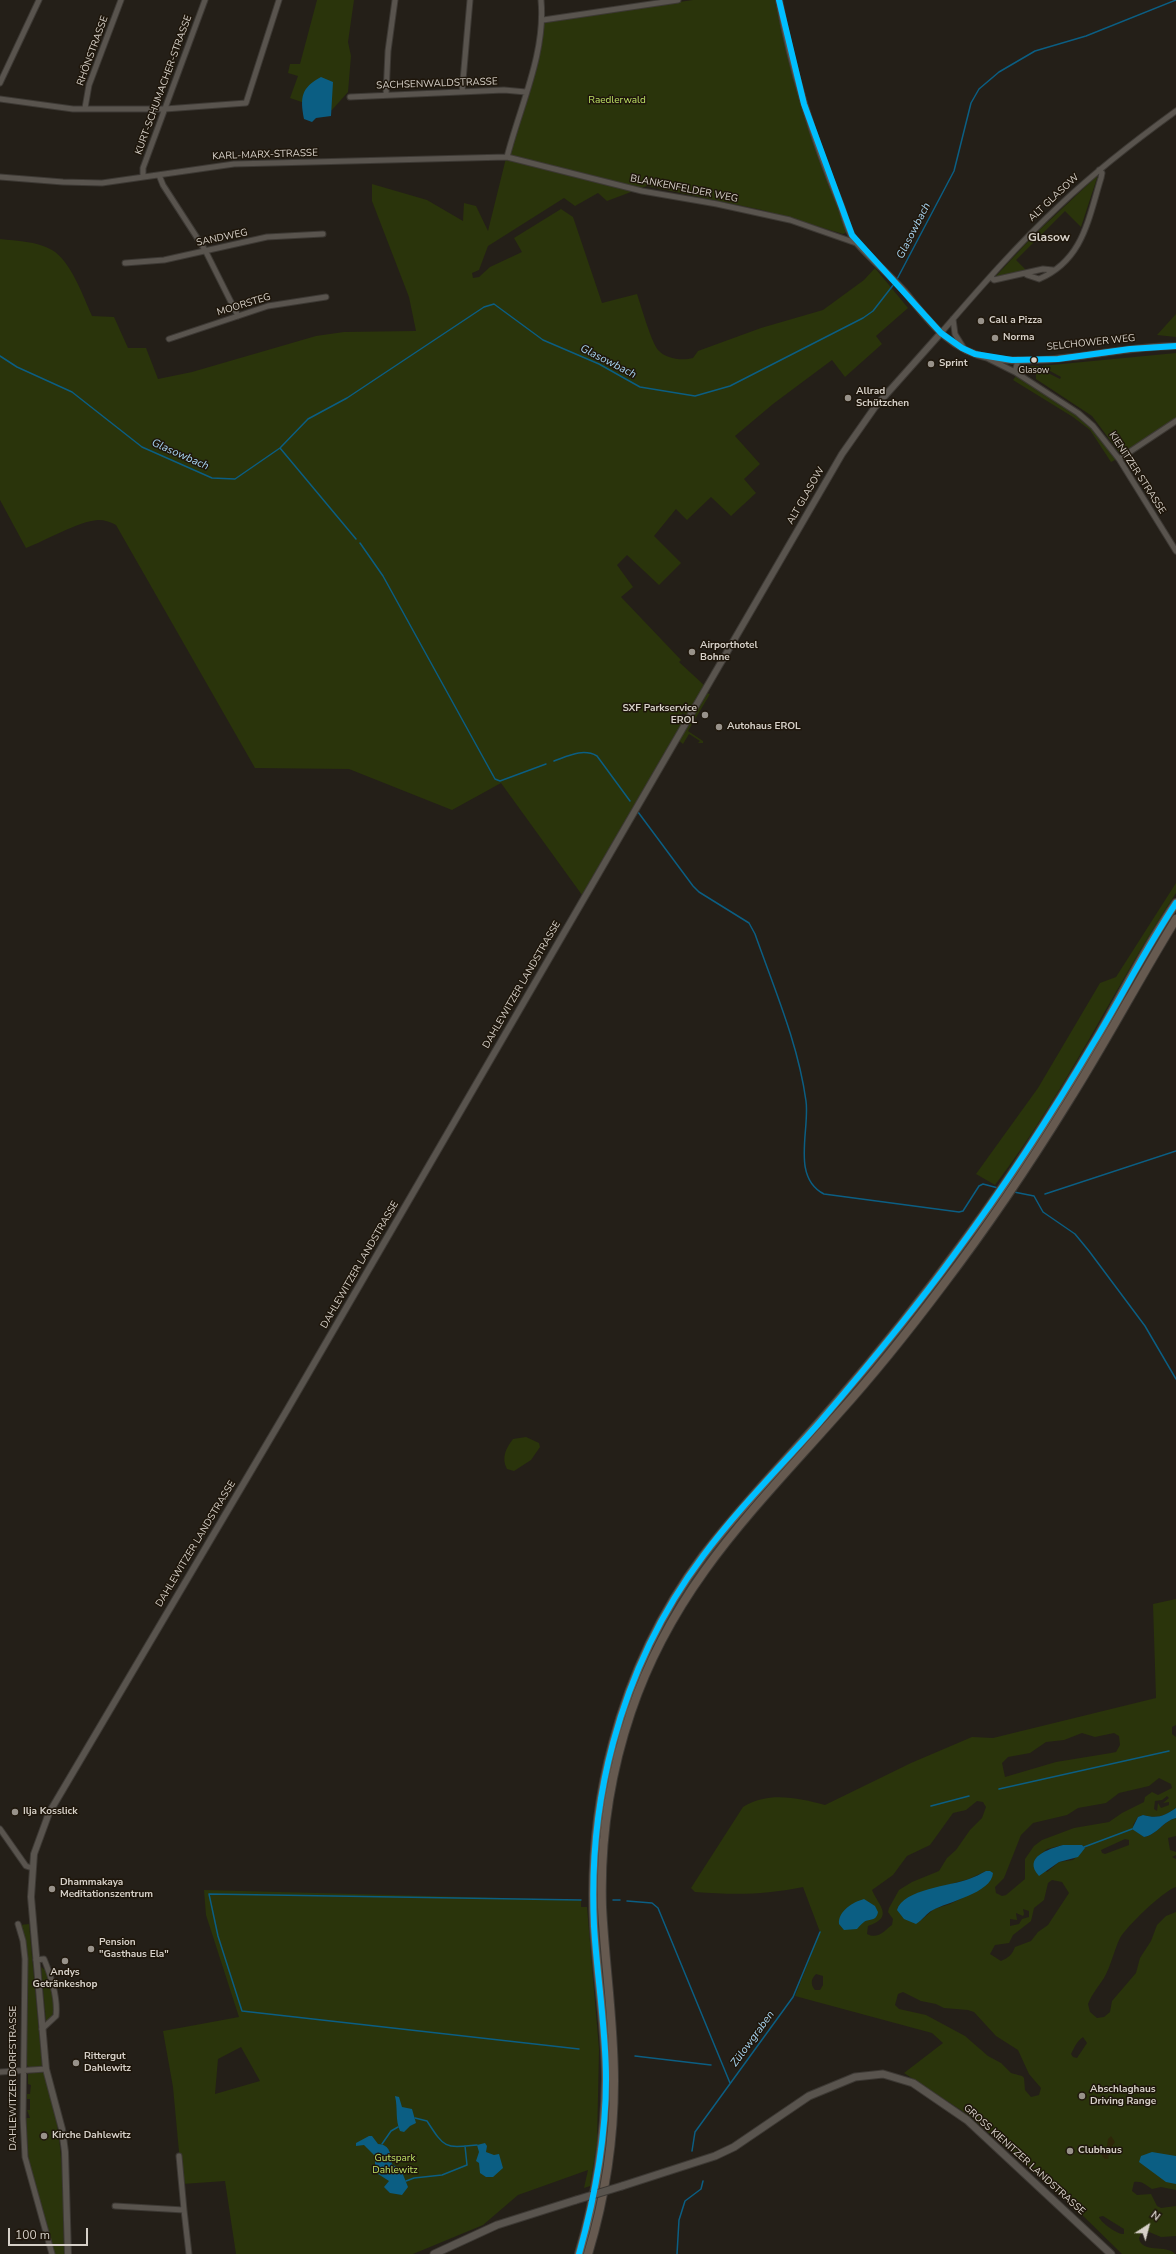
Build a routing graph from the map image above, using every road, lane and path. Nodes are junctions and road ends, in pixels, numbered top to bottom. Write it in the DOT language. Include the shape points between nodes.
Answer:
graph roads {
  1 [pos="39,0"];
  2 [pos="121,0"];
  3 [pos="205,0"];
  4 [pos="279,0"];
  5 [pos="395,0"];
  6 [pos="470,0"];
  7 [pos="541,0"];
  8 [pos="678,0"];
  9 [pos="779,0"];
  10 [pos="666,1"];
  11 [pos="543,20"];
  12 [pos="0,83"];
  13 [pos="462,92"];
  14 [pos="526,92"];
  15 [pos="386,94"];
  16 [pos="350,97"];
  17 [pos="0,99"];
  18 [pos="85,108"];
  19 [pos="165,109"];
  20 [pos="1176,111"];
  21 [pos="507,157"];
  22 [pos="1099,170"];
  23 [pos="159,175"];
  24 [pos="0,177"];
  25 [pos="143,177"];
  26 [pos="323,234"];
  27 [pos="856,242"];
  28 [pos="205,250"];
  29 [pos="125,263"];
  30 [pos="991,277"];
  31 [pos="326,297"];
  32 [pos="238,316"];
  33 [pos="954,319"];
  34 [pos="940,334"];
  35 [pos="169,339"];
  36 [pos="1176,346"];
  37 [pos="963,347"];
  38 [pos="987,357"];
  39 [pos="1018,360"];
  40 [pos="1015,372"];
  41 [pos="1176,421"];
  42 [pos="1119,459"];
  43 [pos="1176,551"];
  44 [pos="671,748"];
  45 [pos="1176,903"];
  46 [pos="1176,919"];
  47 [pos="0,1829"];
  48 [pos="32,1868"];
  49 [pos="18,1924"];
  50 [pos="36,1960"];
  51 [pos="42,2029"];
  52 [pos="46,2069"];
  53 [pos="24,2071"];
  54 [pos="0,2072"];
  55 [pos="178,2156"];
  56 [pos="115,2206"];
  57 [pos="184,2210"];
  58 [pos="52,2254"];
  59 [pos="68,2254"];
  60 [pos="189,2254"];
  61 [pos="434,2254"];
  62 [pos="579,2254"];
  63 [pos="588,2254"];
  64 [pos="1111,2254"];
  1 -- 12 [label="street"];
  2 -- 18 [label="street, RHÖNSTRASSE" via="89,85"];
  3 -- 19 [label="street, KURT-SCHUMACHER-STRASSE"];
  4 -- 19 [label="street" via="246,103"];
  5 -- 15 [label="street" via="388,51"];
  6 -- 13 [label="street"];
  7 -- 11 [label="street"];
  8 -- 10 [label="street"];
  9 -- 27 [label="street" via="805,110"];
  10 -- 11 [label="street"];
  11 -- 14 [label="street" via="539,46"];
  13 -- 14 [label="street, SACHSENWALDSTRASSE"];
  13 -- 15 [label="street, SACHSENWALDSTRASSE"];
  14 -- 21 [label="street"];
  15 -- 16 [label="street, SACHSENWALDSTRASSE"];
  17 -- 18 [label="street"];
  18 -- 19 [label="street"];
  19 -- 25 [label="street, KURT-SCHUMACHER-STRASSE" via="143,168"];
  20 -- 22 [label="street, ALT GLASOW"];
  21 -- 23 [label="street, KARL-MARX-STRASSE" via="234,164"];
  21 -- 27 [label="street, BLANKENFELDER WEG" via="642,191 783,218"];
  22 -- 30 [label="street, ALT GLASOW" via="1030,234"];
  22 -- 30 [label="street" via="1102,173 1101,178 1083,235 1071,256 1048,275 1039,279 1027,274 994,280"];
  23 -- 25 [label="street, KARL-MARX-STRASSE"];
  23 -- 28 [label="street" via="162,185"];
  24 -- 25 [label="street, KARL-MARX-STRASSE" via="69,183 102,183"];
  26 -- 28 [label="street, SANDWEG" via="267,237"];
  27 -- 34 [label="street" via="898,284"];
  28 -- 29 [label="street, SANDWEG" via="164,260"];
  28 -- 32 [label="street"];
  30 -- 33 [label="street, ALT GLASOW"];
  31 -- 32 [label="street, MOORSTEG" via="268,306"];
  32 -- 35 [label="street, MOORSTEG"];
  33 -- 34 [label="street, ALT GLASOW"];
  33 -- 37 [label="street" via="955,334"];
  34 -- 37 [label="street, SELCHOWER WEG"];
  34 -- 44 [label="street, ALT GLASOW" via="875,407 844,451"];
  36 -- 39 [label="street, SELCHOWER WEG"];
  37 -- 38 [label="street, SELCHOWER WEG"];
  38 -- 39 [label="street, SELCHOWER WEG"];
  38 -- 40 [label="street, KIENITZER STRASSE"];
  39 -- 40 [label="street"];
  40 -- 42 [label="street, KIENITZER STRASSE" via="1088,420"];
  41 -- 42 [label="street"];
  42 -- 43 [label="street, KIENITZER STRASSE"];
  44 -- 48 [label="street, DAHLEWITZER LANDSTRASSE" via="287,1410 61,1790 43,1825"];
  45 -- 62 [label="highway" via="1059,1100 1006,1183 888,1342 701,1558 661,1623 630,1689 607,1765 596,1835 593,1878 594,1926 604,2028 605,2110 596,2188"];
  46 -- 63 [label="highway" via="1069,1101 1005,1199 896,1346 741,1522 710,1562 674,1616 643,1680 621,1745 606,1819 602,1903 613,2040 614,2091 608,2166"];
  47 -- 48 [label="street" via="26,1866"];
  48 -- 50 [label="street" via="31,1898"];
  49 -- 53 [label="street, DAHLEWITZER DORFSTRASSE" via="24,1949"];
  50 -- 51 [label="street"];
  50 -- 51 [label="street" via="44,1959 50,1972 57,2008 56,2016"];
  51 -- 52 [label="street"];
  52 -- 53 [label="street"];
  52 -- 59 [label="street" via="64,2140"];
  53 -- 54 [label="street"];
  53 -- 58 [label="street, DAHLEWITZER DORFSTRASSE" via="25,2157"];
  55 -- 57 [label="street"];
  56 -- 57 [label="street"];
  57 -- 60 [label="street"];
  61 -- 64 [label="main road, GROSS KIENITZER LANDSTRASSE, bridge" via="497,2225 715,2156 734,2147 809,2096 855,2077 883,2074 913,2083 967,2120"];
}
